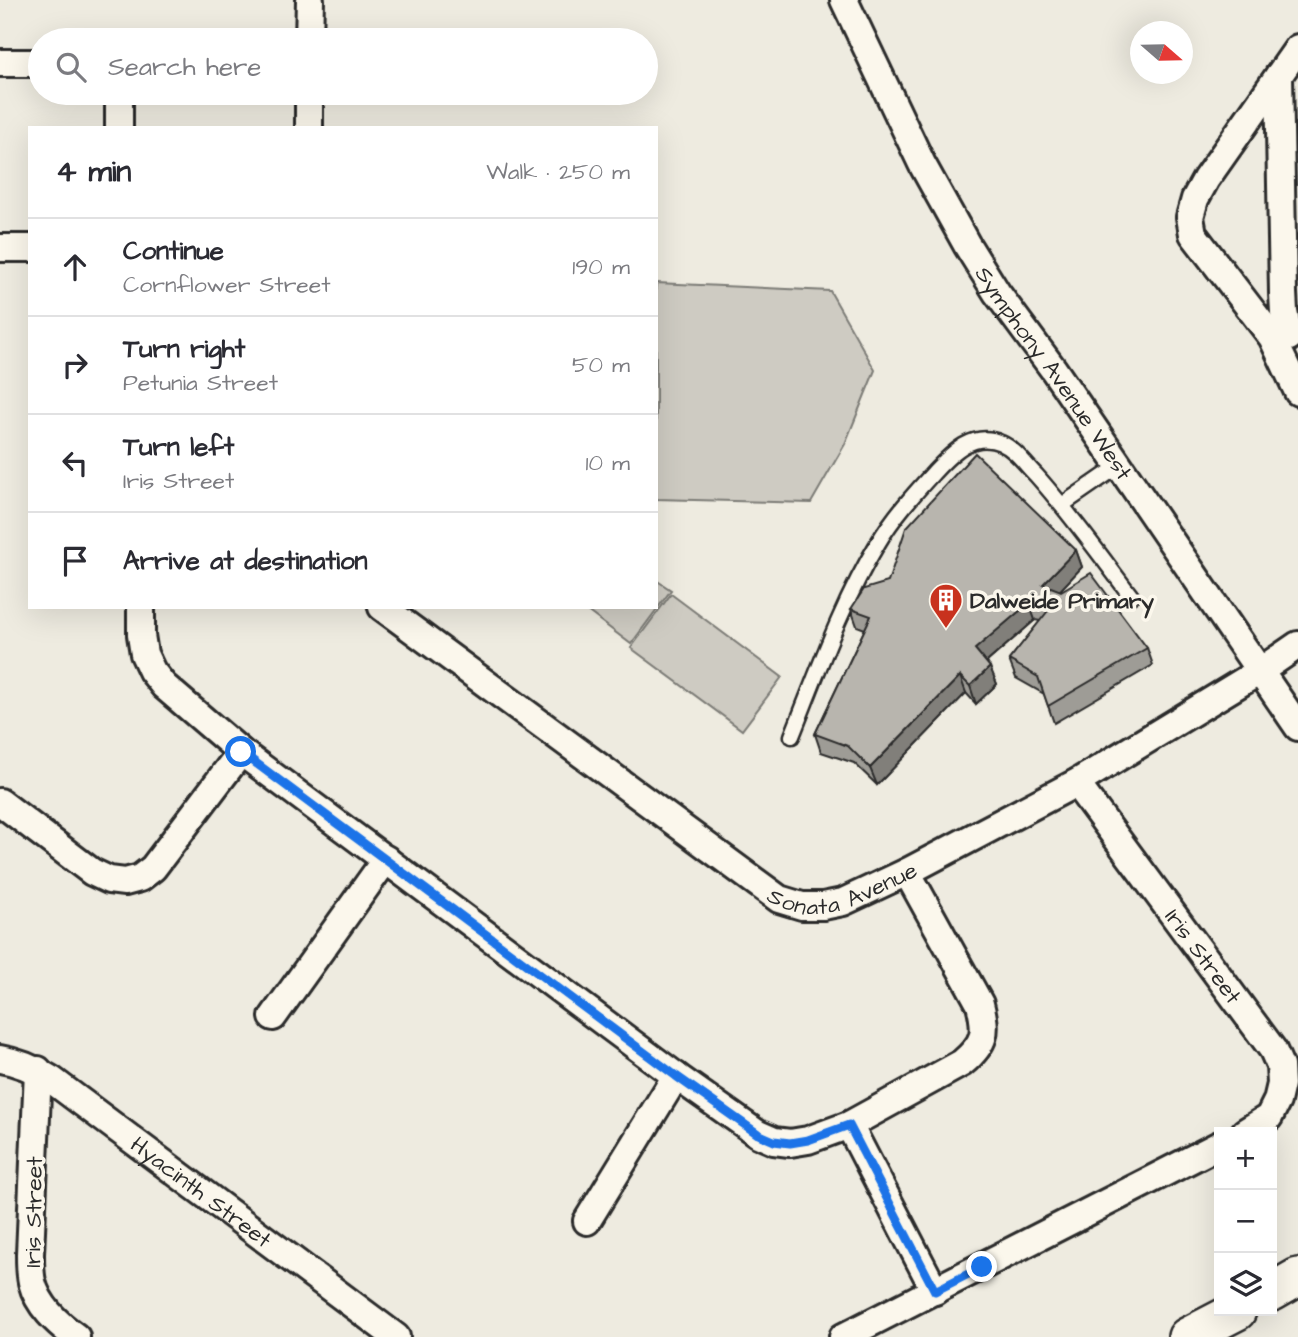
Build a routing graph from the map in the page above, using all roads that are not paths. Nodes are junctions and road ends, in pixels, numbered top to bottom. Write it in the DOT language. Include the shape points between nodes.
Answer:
graph roads {
  1 [pos="310,0"];
  2 [pos="844,0"];
  3 [pos="309,28"];
  4 [pos="1298,48"];
  5 [pos="0,62"];
  6 [pos="28,63"];
  7 [pos="1279,75"];
  8 [pos="119,105"];
  9 [pos="309,105"];
  10 [pos="119,126"];
  11 [pos="309,126"];
  12 [pos="0,247"];
  13 [pos="28,248"];
  14 [pos="1286,337"];
  15 [pos="1298,392"];
  16 [pos="1120,465"];
  17 [pos="1062,505"];
  18 [pos="1130,596"];
  19 [pos="141,609"];
  20 [pos="385,609"];
  21 [pos="1298,645"];
  22 [pos="1260,671"];
  23 [pos="1298,727"];
  24 [pos="792,736"];
  25 [pos="241,752"];
  26 [pos="1076,783"];
  27 [pos="0,802"];
  28 [pos="386,859"];
  29 [pos="907,872"];
  30 [pos="273,1017"];
  31 [pos="0,1059"];
  32 [pos="38,1070"];
  33 [pos="676,1076"];
  34 [pos="849,1125"];
  35 [pos="1253,1127"];
  36 [pos="1214,1148"];
  37 [pos="587,1221"];
  38 [pos="1298,1277"];
  39 [pos="1277,1289"];
  40 [pos="935,1291"];
  41 [pos="1227,1316"];
  42 [pos="76,1337"];
  43 [pos="396,1337"];
  44 [pos="843,1337"];
  45 [pos="1187,1337"];
  1 -- 3 [label="street"];
  2 -- 16 [label="street, Symphony Avenue West" via="922,164 967,245"];
  4 -- 7 [label="street"];
  5 -- 6 [label="street"];
  7 -- 14 [label="street"];
  7 -- 14 [label="street" via="1206,178 1190,217 1193,234"];
  8 -- 10 [label="street"];
  9 -- 11 [label="street"];
  12 -- 13 [label="street"];
  14 -- 15 [label="street"];
  16 -- 17 [label="lane"];
  16 -- 22 [label="street, Symphony Avenue West"];
  17 -- 18 [label="lane"];
  17 -- 24 [label="lane" via="1017,454 1001,443 973,440 952,453 878,541"];
  19 -- 25 [label="street" via="144,654 152,671"];
  20 -- 29 [label="street, Sonata Avenue" via="779,899 802,906 843,902"];
  21 -- 22 [label="street, Sonata Avenue"];
  22 -- 23 [label="street, Symphony Avenue West"];
  22 -- 26 [label="street, Sonata Avenue"];
  25 -- 27 [label="street" via="153,868 125,883 92,872"];
  25 -- 28 [label="street"];
  26 -- 29 [label="street, Sonata Avenue"];
  26 -- 35 [label="street, Iris Street" via="1273,1050 1280,1066 1277,1101 1269,1117"];
  28 -- 30 [label="street"];
  28 -- 33 [label="street"];
  29 -- 34 [label="street" via="980,1004 983,1038 962,1063"];
  31 -- 32 [label="street, Hyacinth Street"];
  32 -- 42 [label="street, Iris Street" via="32,1282 55,1322"];
  32 -- 43 [label="street, Hyacinth Street"];
  33 -- 34 [label="street" via="774,1141 808,1140"];
  33 -- 37 [label="street"];
  34 -- 40 [label="street"];
  36 -- 40 [label="street"];
  38 -- 39 [label="street"];
  40 -- 44 [label="street"];
  41 -- 45 [label="street"];
}
